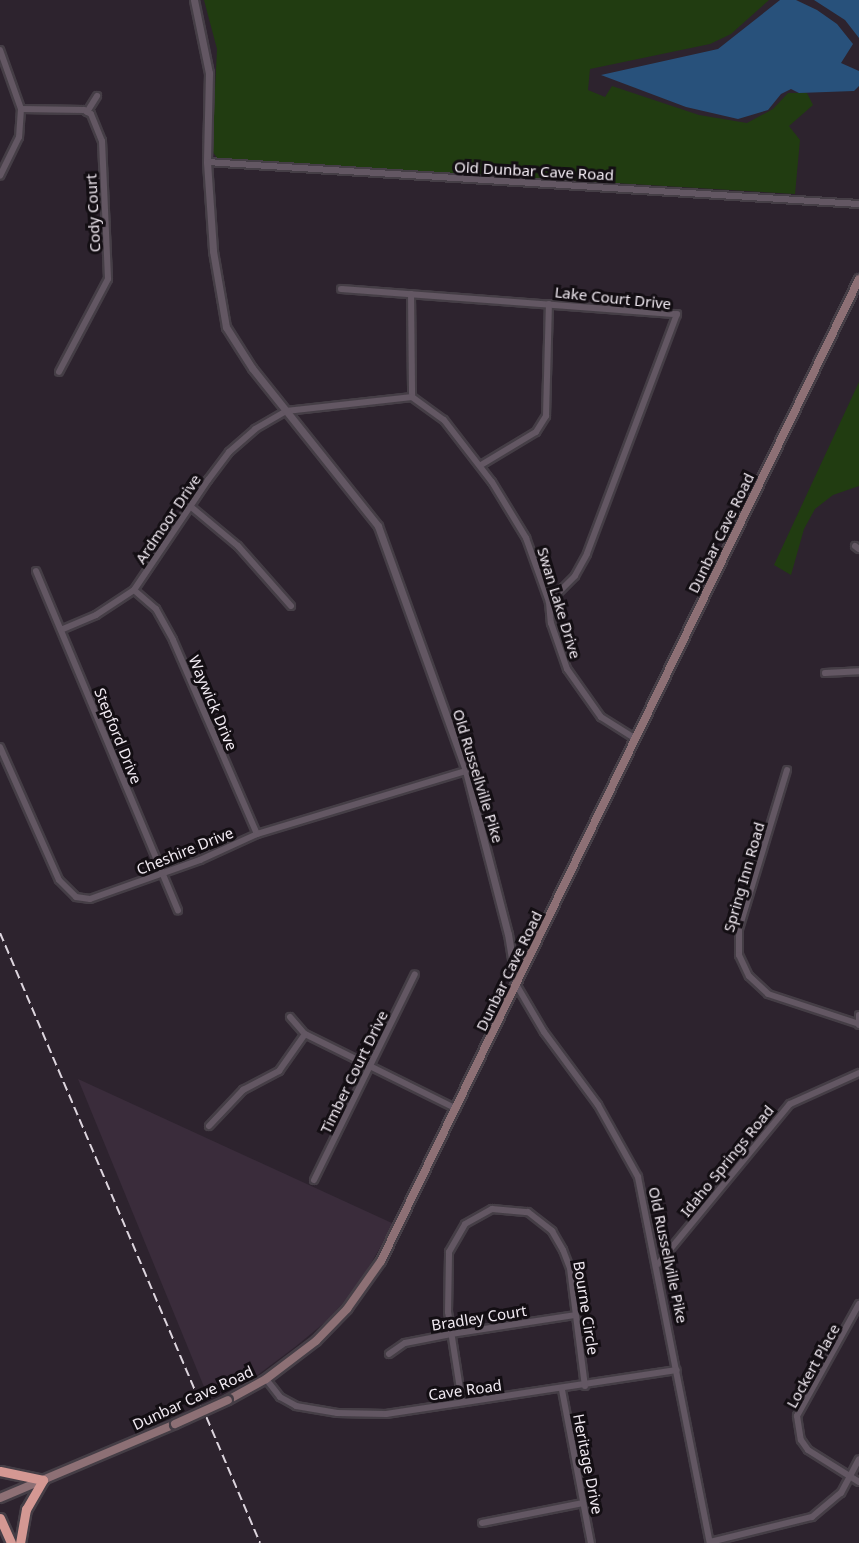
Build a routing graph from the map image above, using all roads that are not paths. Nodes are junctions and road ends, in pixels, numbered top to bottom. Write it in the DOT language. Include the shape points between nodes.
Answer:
graph roads {
  1 [pos="194,0"];
  2 [pos="0,50"];
  3 [pos="98,96"];
  4 [pos="21,109"];
  5 [pos="87,112"];
  6 [pos="207,162"];
  7 [pos="0,176"];
  8 [pos="859,204"];
  9 [pos="859,279"];
  10 [pos="341,289"];
  11 [pos="411,294"];
  12 [pos="549,304"];
  13 [pos="59,372"];
  14 [pos="412,397"];
  15 [pos="286,411"];
  16 [pos="480,465"];
  17 [pos="190,506"];
  18 [pos="36,571"];
  19 [pos="134,591"];
  20 [pos="549,603"];
  21 [pos="291,606"];
  22 [pos="63,629"];
  23 [pos="859,671"];
  24 [pos="825,673"];
  25 [pos="636,739"];
  26 [pos="0,747"];
  27 [pos="787,770"];
  28 [pos="466,771"];
  29 [pos="257,834"];
  30 [pos="161,874"];
  31 [pos="178,910"];
  32 [pos="415,974"];
  33 [pos="517,986"];
  34 [pos="859,1015"];
  35 [pos="290,1017"];
  36 [pos="859,1024"];
  37 [pos="305,1034"];
  38 [pos="370,1067"];
  39 [pos="859,1073"];
  40 [pos="457,1109"];
  41 [pos="209,1126"];
  42 [pos="314,1180"];
  43 [pos="658,1264"];
  44 [pos="859,1304"];
  45 [pos="575,1315"];
  46 [pos="451,1334"];
  47 [pos="389,1354"];
  48 [pos="677,1370"];
  49 [pos="266,1380"];
  50 [pos="585,1386"];
  51 [pos="562,1390"];
  52 [pos="462,1402"];
  53 [pos="859,1459"];
  54 [pos="0,1471"];
  55 [pos="850,1476"];
  56 [pos="44,1480"];
  57 [pos="859,1482"];
  58 [pos="0,1498"];
  59 [pos="583,1503"];
  60 [pos="0,1518"];
  61 [pos="482,1523"];
  62 [pos="710,1542"];
  63 [pos="10,1543"];
  64 [pos="20,1543"];
  65 [pos="591,1543"];
  1 -- 6 [label="street, Old Russellville Pike" via="209,73"];
  2 -- 4 [label="street"];
  3 -- 5 [label="street"];
  4 -- 5 [label="street" via="71,107"];
  4 -- 7 [label="street" via="19,137"];
  5 -- 13 [label="street, Cody Court" via="102,141 108,279"];
  6 -- 8 [label="street, Old Dunbar Cave Road"];
  6 -- 15 [label="street, Old Russellville Pike" via="213,251 226,327 235,347"];
  9 -- 25 [label="main road, Dunbar Cave Road"];
  10 -- 11 [label="street, Lake Court Drive"];
  11 -- 12 [label="street, Lake Court Drive"];
  11 -- 14 [label="street"];
  12 -- 16 [label="street" via="546,416 536,432"];
  12 -- 20 [label="street, Lake Court Drive" via="677,314 587,554 575,576"];
  14 -- 15 [label="street"];
  14 -- 16 [label="street, Swan Lake Drive" via="444,420"];
  15 -- 17 [label="street, Ardmoor Drive" via="255,429 229,452"];
  15 -- 28 [label="street, Old Russellville Pike" via="378,526"];
  16 -- 20 [label="street, Swan Lake Drive" via="526,538"];
  17 -- 19 [label="street, Ardmoor Drive"];
  17 -- 21 [label="street" via="238,546"];
  18 -- 22 [label="street, Stepford Drive"];
  19 -- 22 [label="street, Ardmoor Drive" via="96,615"];
  19 -- 29 [label="street, Waywick Drive" via="156,609 173,640"];
  20 -- 25 [label="street, Swan Lake Drive" via="551,623 564,661 579,689 601,717"];
  22 -- 30 [label="street, Stepford Drive"];
  23 -- 24 [label="street"];
  25 -- 33 [label="main road, Dunbar Cave Road"];
  26 -- 30 [label="street, Cheshire Drive" via="63,888 76,897 90,899"];
  27 -- 36 [label="street, Spring Inn Road" via="740,929 739,955 749,976 768,993"];
  28 -- 29 [label="street, Cheshire Drive"];
  28 -- 33 [label="street, Old Russellville Pike" via="508,934"];
  29 -- 30 [label="street, Cheshire Drive"];
  30 -- 31 [label="street, Stepford Drive"];
  32 -- 38 [label="street, Timber Court Drive"];
  33 -- 40 [label="main road, Dunbar Cave Road"];
  33 -- 43 [label="street, Old Russellville Pike" via="536,1020 598,1105 638,1177"];
  34 -- 36 [label="street"];
  35 -- 37 [label="street"];
  37 -- 38 [label="street"];
  37 -- 41 [label="street" via="279,1071 243,1090"];
  38 -- 40 [label="street"];
  38 -- 42 [label="street, Timber Court Drive"];
  39 -- 43 [label="street, Idaho Springs Road" via="790,1104"];
  40 -- 49 [label="main road, Dunbar Cave Road" via="390,1245 361,1292 316,1341"];
  43 -- 48 [label="street, Old Russellville Pike"];
  44 -- 55 [label="street, Lockert Place" via="798,1416 801,1440 808,1450"];
  45 -- 46 [label="street, Bradley Court"];
  45 -- 46 [label="street, Bourne Circle" via="570,1268 552,1231 528,1212 492,1209 465,1224 449,1252"];
  45 -- 50 [label="street, Bourne Circle"];
  46 -- 47 [label="street, Bradley Court" via="405,1343"];
  46 -- 52 [label="street, Bourne Circle"];
  48 -- 50 [label="street, Cave Road"];
  48 -- 62 [label="street, Old Russellville Pike"];
  49 -- 52 [label="street, Cave Road" via="280,1397 296,1406 337,1413 386,1414"];
  49 -- 56 [label="main road, Dunbar Cave Road, bridge"];
  50 -- 51 [label="street, Cave Road"];
  51 -- 52 [label="street, Cave Road"];
  51 -- 59 [label="street, Heritage Drive"];
  53 -- 55 [label="street"];
  54 -- 56 [label="highway"];
  55 -- 57 [label="street, Lockert Place"];
  55 -- 62 [label="street" via="830,1506 812,1517"];
  56 -- 58 [label="main road, Dunbar Cave Road"];
  56 -- 64 [label="highway" via="26,1509"];
  59 -- 61 [label="street"];
  59 -- 65 [label="street, Heritage Drive"];
  60 -- 63 [label="highway"];
}
